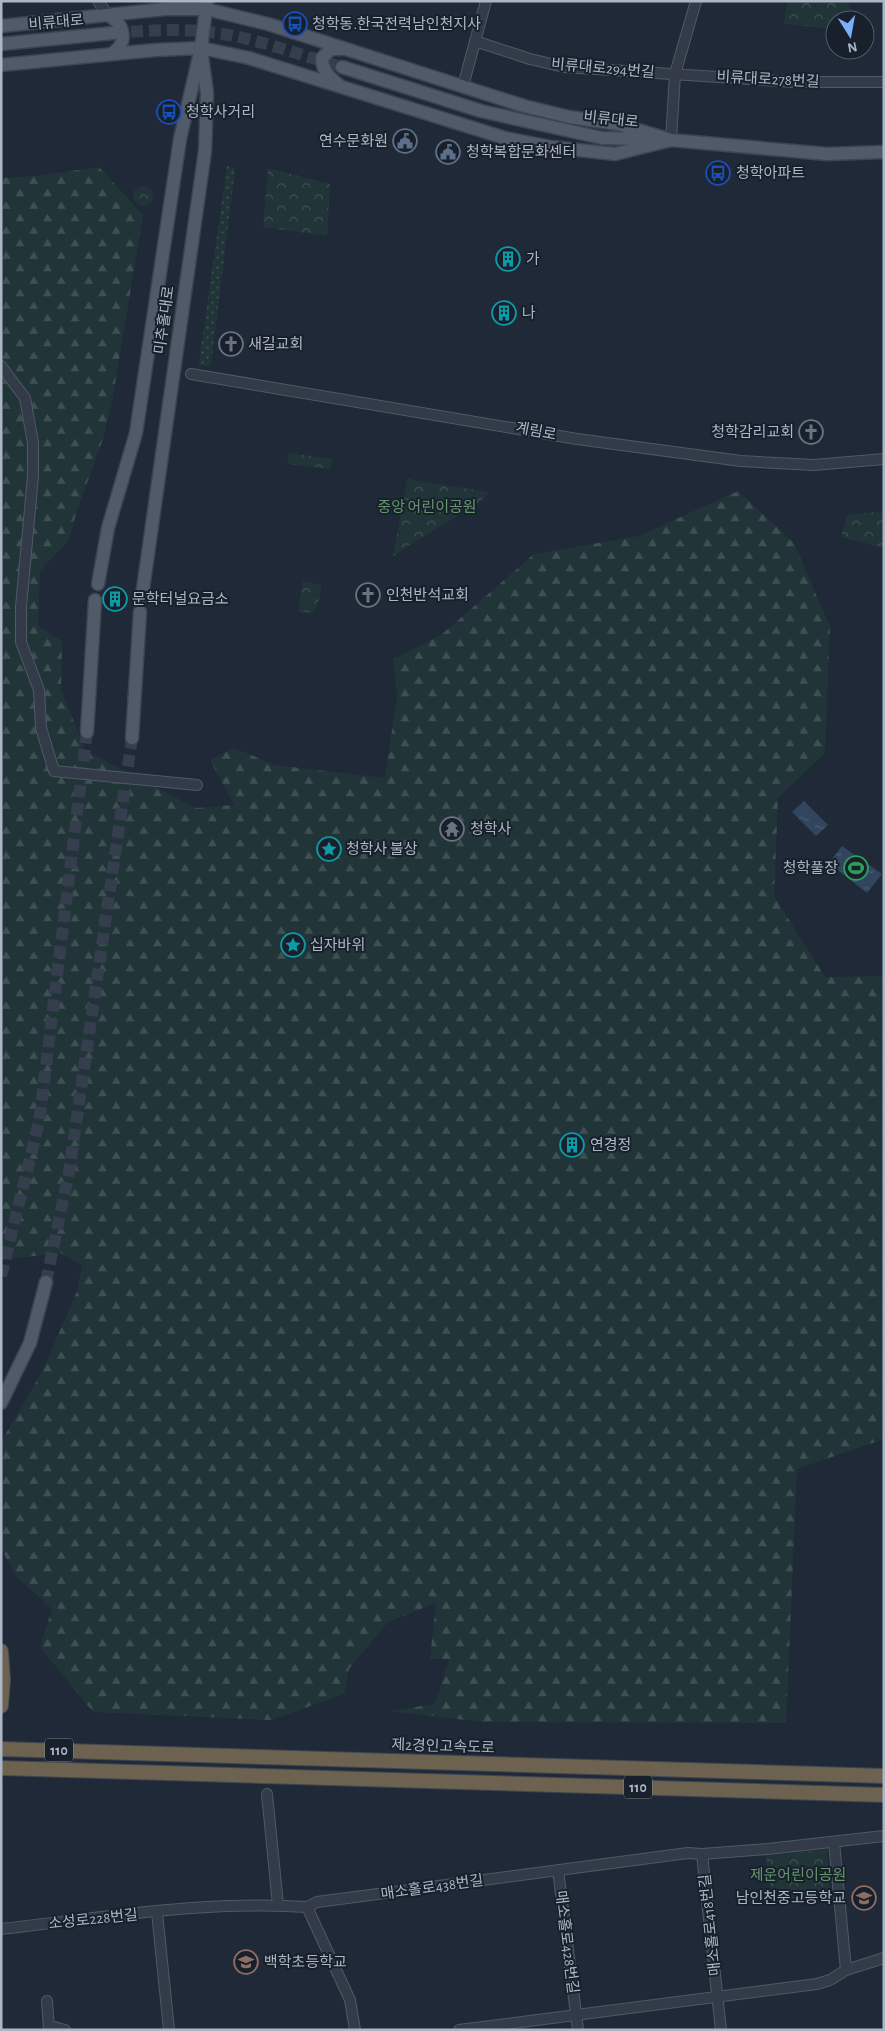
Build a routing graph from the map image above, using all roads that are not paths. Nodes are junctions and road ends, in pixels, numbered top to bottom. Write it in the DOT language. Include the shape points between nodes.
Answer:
graph roads {
  1 [pos="98,1"];
  2 [pos="486,1"];
  3 [pos="696,1"];
  4 [pos="207,5"];
  5 [pos="108,15"];
  6 [pos="1,26"];
  7 [pos="113,33"];
  8 [pos="475,41"];
  9 [pos="1,44"];
  10 [pos="202,48"];
  11 [pos="344,49"];
  12 [pos="111,54"];
  13 [pos="1,65"];
  14 [pos="342,67"];
  15 [pos="675,74"];
  16 [pos="884,82"];
  17 [pos="463,86"];
  18 [pos="344,89"];
  19 [pos="670,140"];
  20 [pos="884,152"];
  21 [pos="1,366"];
  22 [pos="191,374"];
  23 [pos="884,459"];
  24 [pos="98,584"];
  25 [pos="142,596"];
  26 [pos="95,600"];
  27 [pos="140,612"];
  28 [pos="87,732"];
  29 [pos="132,738"];
  30 [pos="197,785"];
  31 [pos="46,1282"];
  32 [pos="1,1403"];
  33 [pos="1,1651"];
  34 [pos="1,1706"];
  35 [pos="1,1748"];
  36 [pos="1,1768"];
  37 [pos="884,1776"];
  38 [pos="267,1794"];
  39 [pos="884,1795"];
  40 [pos="884,1836"];
  41 [pos="834,1842"];
  42 [pos="702,1854"];
  43 [pos="558,1870"];
  44 [pos="278,1905"];
  45 [pos="307,1907"];
  46 [pos="157,1912"];
  47 [pos="1,1929"];
  48 [pos="884,1958"];
  49 [pos="846,1970"];
  50 [pos="718,1996"];
  51 [pos="47,2001"];
  52 [pos="576,2015"];
  53 [pos="50,2028"];
  54 [pos="65,2030"];
  55 [pos="169,2030"];
  56 [pos="355,2030"];
  57 [pos="459,2030"];
  58 [pos="578,2030"];
  59 [pos="721,2030"];
  1 -- 5 [label="street"];
  2 -- 8 [label="street"];
  3 -- 15 [label="street"];
  4 -- 5 [label="main road"];
  4 -- 10 [label="main road, 미추홀대로"];
  4 -- 11 [label="main road"];
  5 -- 6 [label="main road"];
  5 -- 12 [label="main road" via="115,19 124,33 124,42"];
  7 -- 9 [label="main road, 비류대로"];
  8 -- 15 [label="street, 비류대로294번길" via="564,67"];
  8 -- 17 [label="street"];
  10 -- 12 [label="main road"];
  10 -- 18 [label="main road" via="249,58"];
  10 -- 24 [label="main road, 미추홀대로" via="180,139 136,433 108,528"];
  10 -- 25 [label="main road, 미추홀대로" via="207,93 206,152"];
  11 -- 17 [label="main road"];
  11 -- 18 [label="main road" via="331,49 322,58 322,66"];
  12 -- 13 [label="main road"];
  14 -- 19 [label="main road, 비류대로" via="481,111 602,138"];
  15 -- 16 [label="street, 비류대로278번길" via="793,82"];
  15 -- 19 [label="street"];
  17 -- 19 [label="main road" via="524,106 618,124"];
  18 -- 19 [label="main road" via="505,138 552,147 615,154"];
  19 -- 20 [label="main road, 비류대로" via="827,154"];
  21 -- 30 [label="street" via="25,398 33,443 34,476 21,607 21,642 39,690 41,728 54,772"];
  22 -- 23 [label="street, 계림로" via="577,439 741,461 814,465"];
  26 -- 28 [label="main road"];
  27 -- 29 [label="main road"];
  31 -- 32 [label="main road" via="30,1344"];
  33 -- 34 [label="highway"];
  35 -- 37 [label="highway, 제2경인고속도로 / 110"];
  36 -- 39 [label="highway, 110"];
  38 -- 44 [label="street"];
  40 -- 41 [label="street, 매소홀로438번길"];
  41 -- 42 [label="street, 매소홀로438번길"];
  41 -- 49 [label="street"];
  42 -- 43 [label="street, 매소홀로438번길" via="688,1853"];
  42 -- 50 [label="street, 매소홀로418번길"];
  43 -- 45 [label="street, 매소홀로438번길" via="316,1902"];
  43 -- 52 [label="street, 매소홀로428번길"];
  44 -- 45 [label="street"];
  44 -- 46 [label="street"];
  45 -- 56 [label="street" via="350,2000"];
  46 -- 47 [label="street, 소성로228번길"];
  46 -- 55 [label="street, 소성로228번길"];
  48 -- 49 [label="street, 매소홀로418번길"];
  49 -- 50 [label="street, 매소홀로418번길" via="817,1984"];
  50 -- 52 [label="street"];
  50 -- 59 [label="street, 매소홀로418번길"];
  51 -- 53 [label="street"];
  52 -- 57 [label="street, 매소홀로428번길"];
  52 -- 58 [label="street, 매소홀로428번길"];
  53 -- 54 [label="street"];
}
